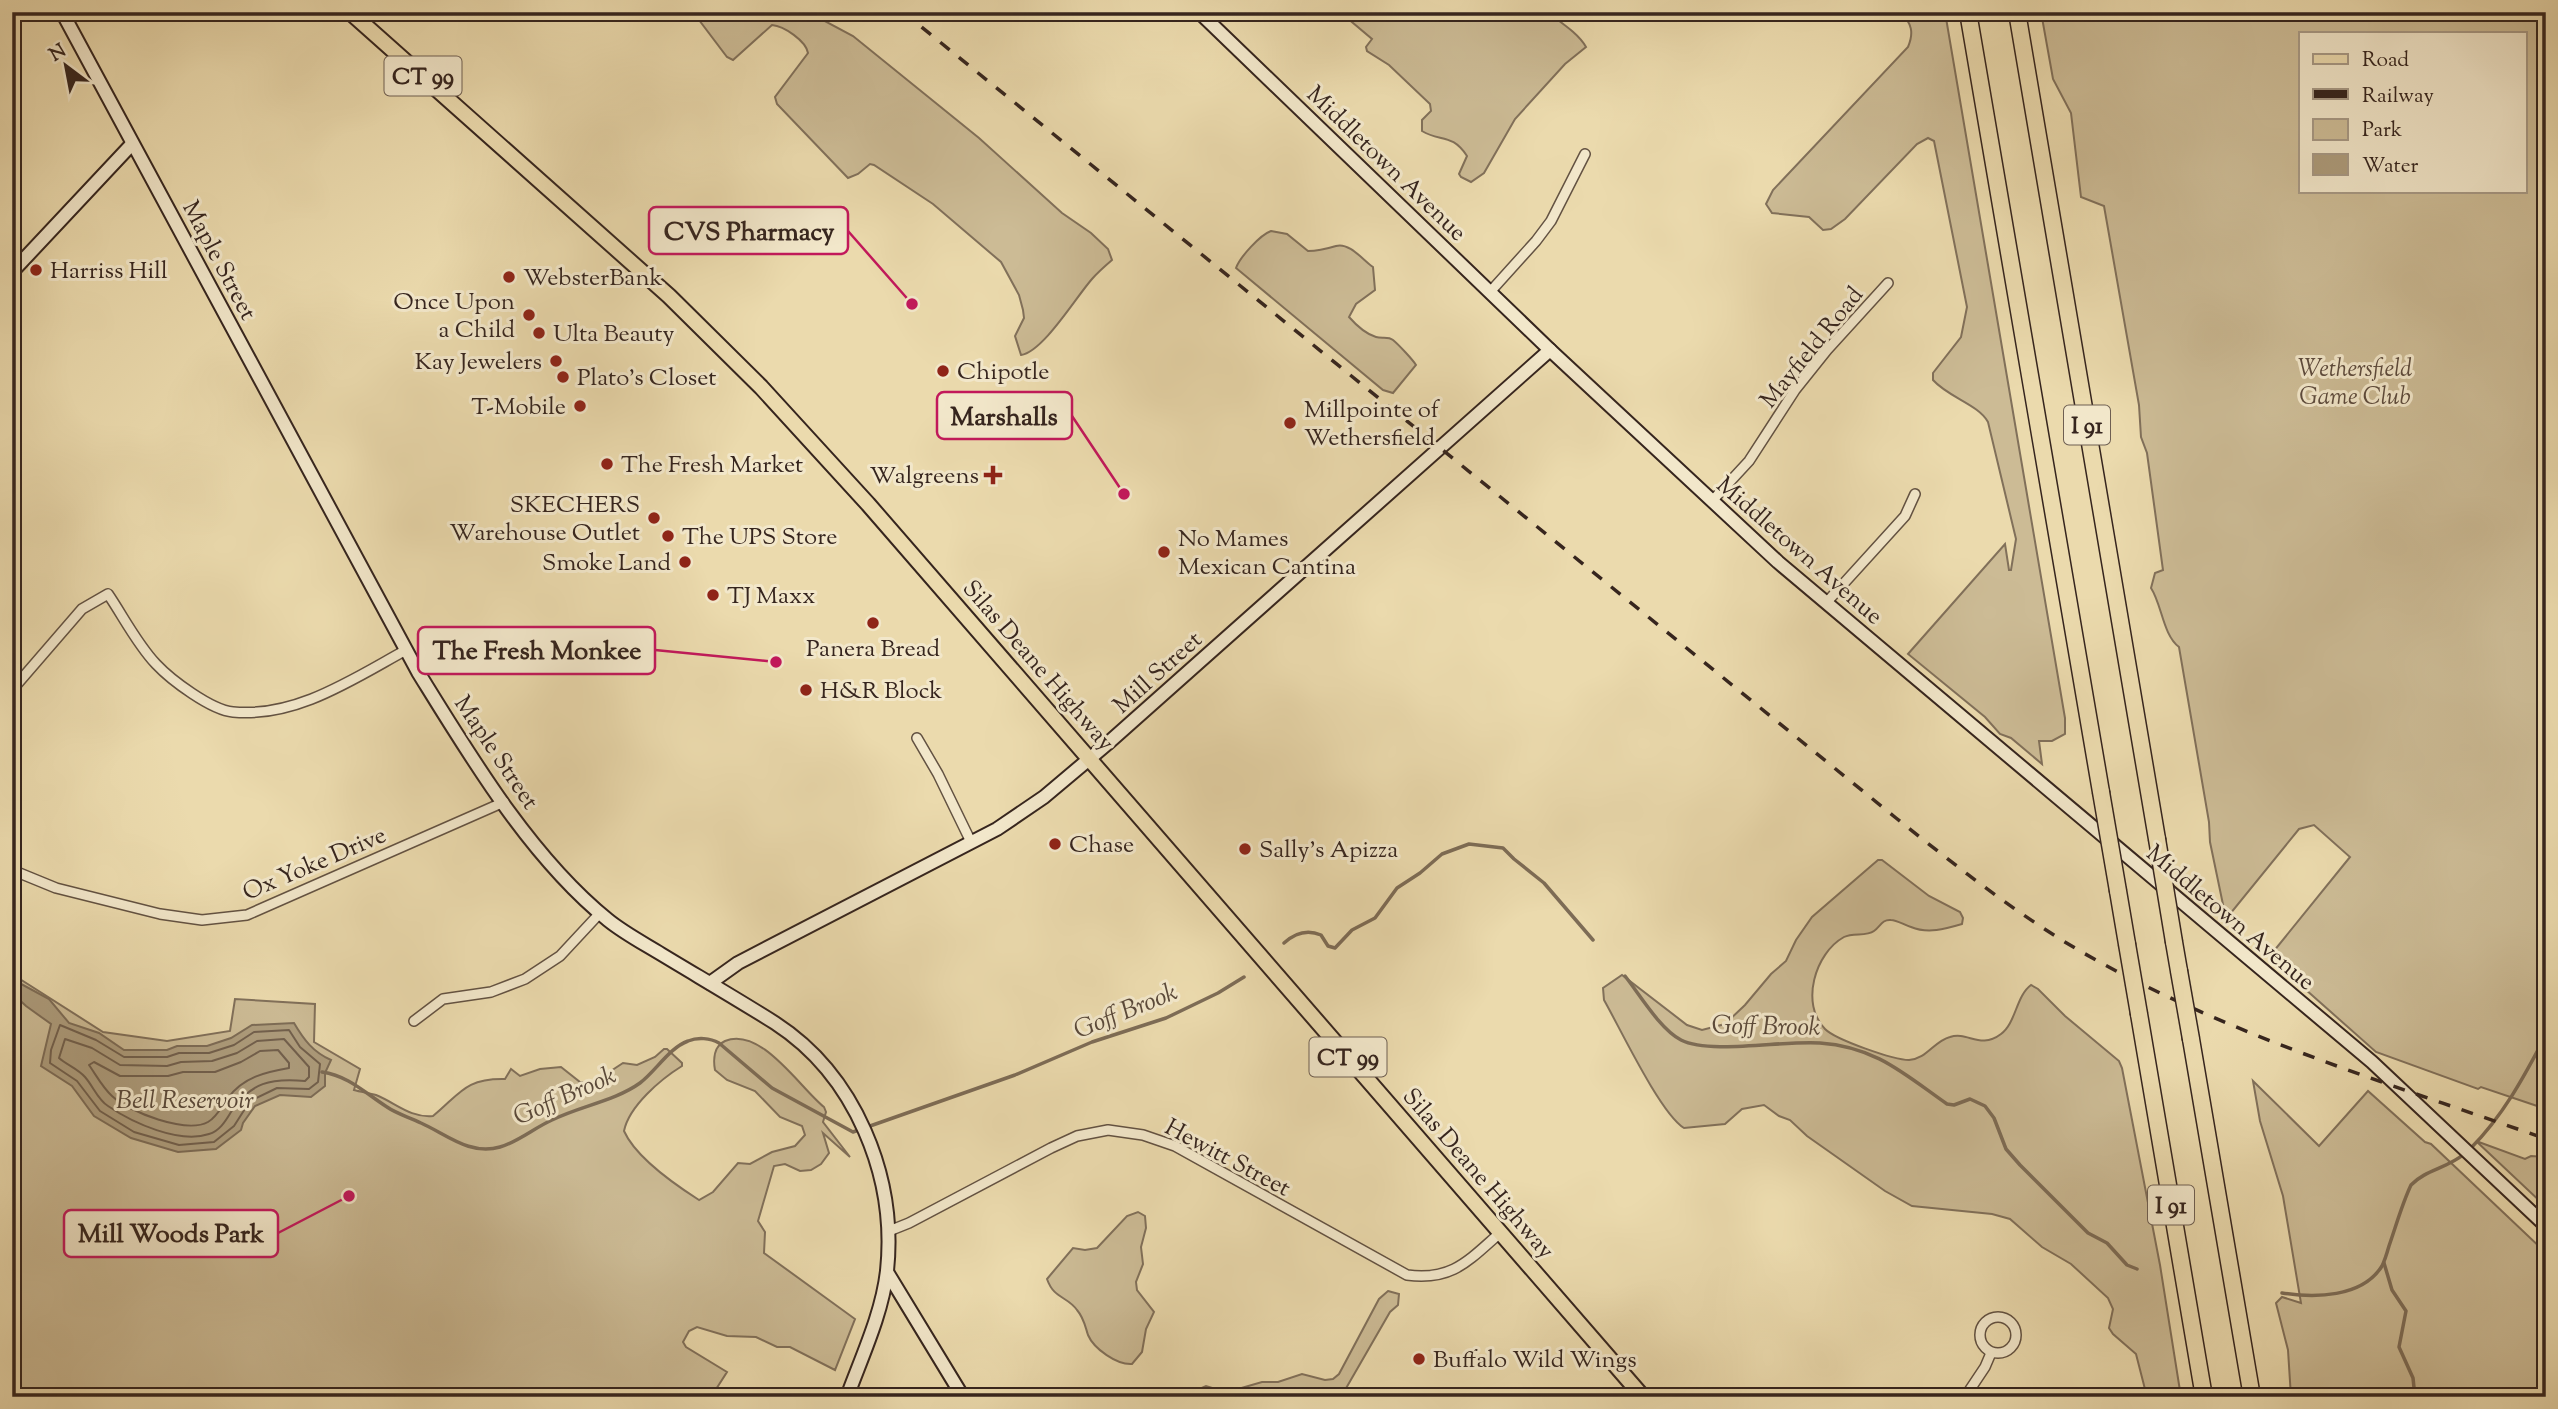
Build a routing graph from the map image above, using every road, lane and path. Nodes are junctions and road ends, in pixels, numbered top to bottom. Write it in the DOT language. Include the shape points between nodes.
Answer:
graph roads {
  1 [pos="62,12"];
  2 [pos="351,12"];
  3 [pos="1199,12"];
  4 [pos="1968,12"];
  5 [pos="2017,12"];
  6 [pos="132,144"];
  7 [pos="1585,154"];
  8 [pos="12,272"];
  9 [pos="1888,283"];
  10 [pos="1490,292"];
  11 [pos="1550,350"];
  12 [pos="1915,494"];
  13 [pos="1712,501"];
  14 [pos="1826,603"];
  15 [pos="406,650"];
  16 [pos="12,690"];
  17 [pos="917,738"];
  18 [pos="1090,759"];
  19 [pos="504,802"];
  20 [pos="971,842"];
  21 [pos="12,870"];
  22 [pos="600,913"];
  23 [pos="710,983"];
  24 [pos="414,1021"];
  25 [pos="2546,1226"];
  26 [pos="889,1231"];
  27 [pos="1500,1233"];
  28 [pos="887,1272"];
  29 [pos="1991,1353"];
  30 [pos="847,1397"];
  31 [pos="963,1397"];
  32 [pos="1643,1397"];
  33 [pos="1965,1397"];
  34 [pos="2204,1397"];
  35 [pos="2252,1397"];
  1 -- 6 [label="street, Maple Street"];
  2 -- 18 [label="main road, Silas Deane Highway / CT 99" via="627,257 754,380 858,492"];
  3 -- 10 [label="street, Middletown Avenue"];
  4 -- 34 [label="highway, I 91, bridge"];
  5 -- 35 [label="highway, I 91, bridge"];
  6 -- 8 [label="street"];
  6 -- 15 [label="street, Maple Street"];
  7 -- 10 [label="street" via="1551,221"];
  9 -- 13 [label="street, Mayfield Road" via="1827,350 1749,461"];
  10 -- 11 [label="street, Middletown Avenue"];
  11 -- 13 [label="street, Middletown Avenue"];
  11 -- 18 [label="street, Mill Street"];
  12 -- 14 [label="street" via="1905,516"];
  13 -- 14 [label="street, Middletown Avenue"];
  14 -- 25 [label="street, Middletown Avenue" via="2401,1087"];
  15 -- 16 [label="street" via="341,687 278,710 230,712 188,691 155,663 108,594 82,609"];
  15 -- 19 [label="street, Maple Street" via="468,753"];
  17 -- 20 [label="street"];
  18 -- 20 [label="street, Mill Street" via="1023,813"];
  18 -- 27 [label="main road, Silas Deane Highway / CT 99"];
  19 -- 21 [label="street, Ox Yoke Drive" via="247,915 202,920 160,914 56,888"];
  19 -- 22 [label="street, Maple Street" via="559,873"];
  20 -- 23 [label="street, Mill Street" via="738,963"];
  22 -- 23 [label="street, Maple Street"];
  22 -- 24 [label="street" via="560,956 526,979 491,992 443,999"];
  23 -- 26 [label="street, Maple Street" via="778,1024 831,1073 867,1135 878,1167"];
  26 -- 27 [label="street, Hewitt Street" via="1077,1136 1108,1130 1175,1146 1407,1275 1452,1272"];
  26 -- 28 [label="street, Maple Street"];
  27 -- 32 [label="main road, Silas Deane Highway / CT 99"];
  28 -- 30 [label="street, Maple Street" via="878,1313"];
  28 -- 31 [label="street"];
  29 -- 29 [label="street" via="2004,1353 2015,1341 2014,1326 2005,1319 1989,1320 1981,1329 1982,1345"];
  29 -- 33 [label="street"];
}
